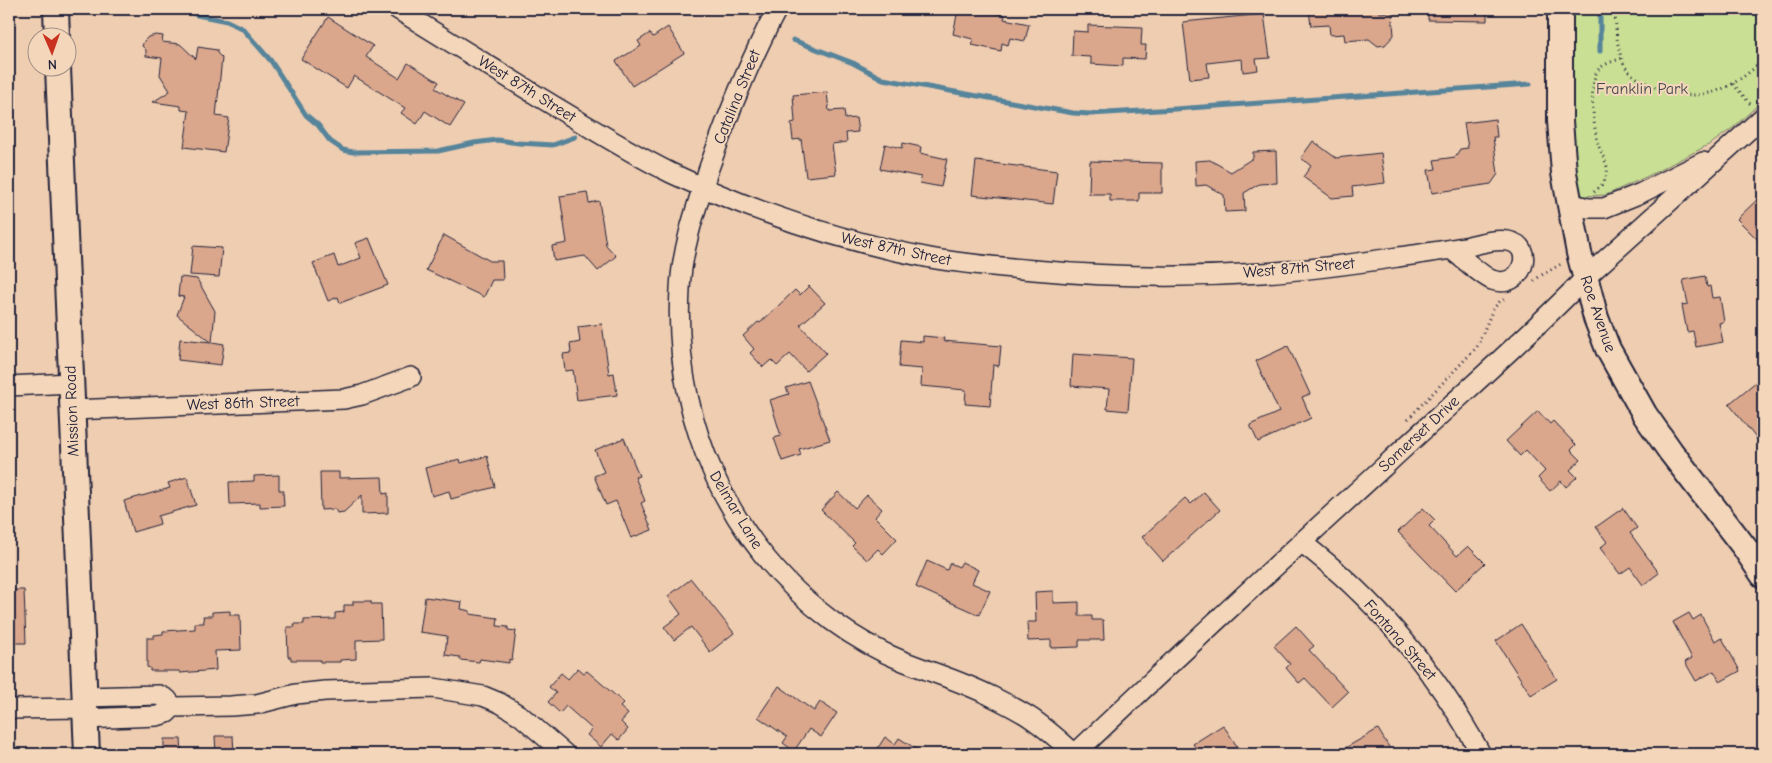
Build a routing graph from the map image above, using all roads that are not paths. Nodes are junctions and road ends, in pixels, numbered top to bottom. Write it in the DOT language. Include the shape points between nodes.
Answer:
graph roads {
  1 [pos="56,9"];
  2 [pos="397,9"];
  3 [pos="777,9"];
  4 [pos="1560,9"];
  5 [pos="57,28"];
  6 [pos="58,78"];
  7 [pos="1757,111"];
  8 [pos="1724,152"];
  9 [pos="703,187"];
  10 [pos="1579,201"];
  11 [pos="1451,249"];
  12 [pos="1584,278"];
  13 [pos="411,377"];
  14 [pos="71,383"];
  15 [pos="9,386"];
  16 [pos="72,410"];
  17 [pos="1301,542"];
  18 [pos="1763,575"];
  19 [pos="84,708"];
  20 [pos="9,709"];
  21 [pos="86,754"];
  22 [pos="565,754"];
  23 [pos="1075,754"];
  24 [pos="1481,754"];
  1 -- 5 [label="main road"];
  2 -- 9 [label="street, West 87th Street" via="618,145"];
  3 -- 9 [label="street, Catalina Street" via="737,94"];
  4 -- 10 [label="main road, Roe Avenue" via="1560,121 1564,173"];
  6 -- 14 [label="main road, Mission Road"];
  7 -- 8 [label="street, Somerset Drive"];
  8 -- 10 [label="street" via="1604,208 1588,208"];
  8 -- 12 [label="street, Somerset Drive"];
  9 -- 11 [label="street, West 87th Street" via="799,225 852,240 932,258 1057,272 1178,276 1261,273 1330,267"];
  9 -- 23 [label="street, Delmar Lane" via="686,244 680,288 683,370 693,420 707,462 741,525 798,592 832,621 869,645 991,696 1032,718"];
  10 -- 12 [label="main road, Roe Avenue"];
  12 -- 17 [label="street, Somerset Drive" via="1498,362"];
  12 -- 18 [label="main road, Roe Avenue" via="1608,349 1645,414"];
  13 -- 16 [label="street, West 86th Street" via="362,396 344,399"];
  14 -- 15 [label="street"];
  14 -- 16 [label="main road, Mission Road"];
  16 -- 19 [label="main road, Mission Road"];
  17 -- 23 [label="street, Somerset Drive"];
  17 -- 24 [label="street, Fontana Street" via="1350,583 1399,634 1427,668"];
  19 -- 20 [label="street"];
  19 -- 21 [label="main road, Mission Road"];
  19 -- 22 [label="street" via="156,716 173,707 257,704 325,691 433,688 483,696 500,703 521,716"];
}
